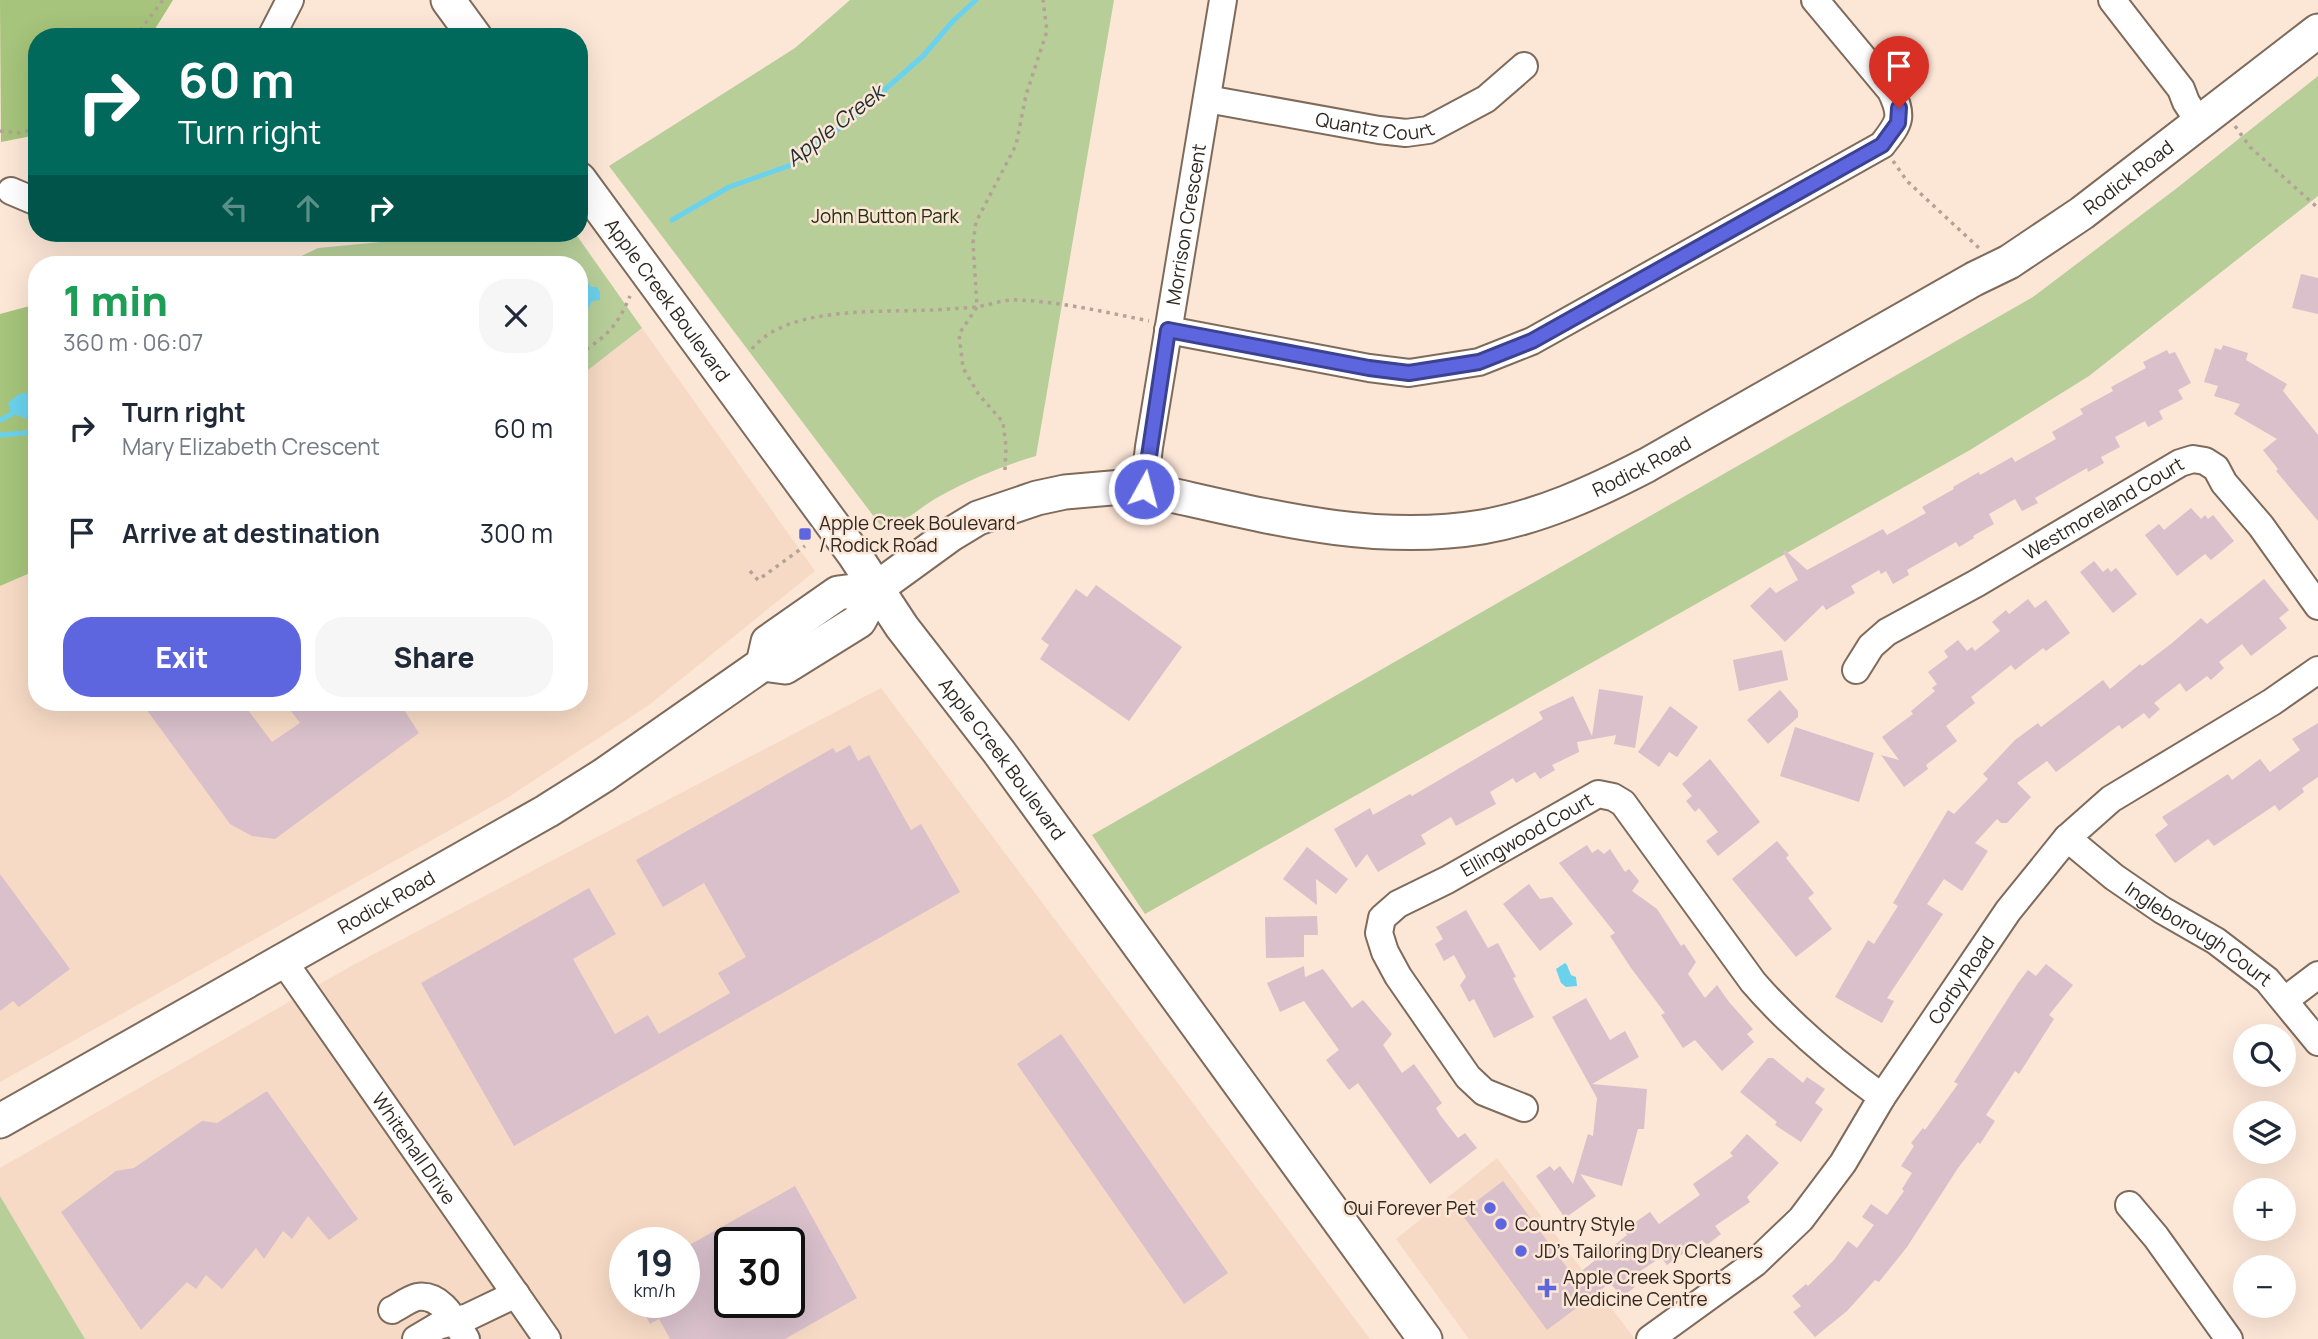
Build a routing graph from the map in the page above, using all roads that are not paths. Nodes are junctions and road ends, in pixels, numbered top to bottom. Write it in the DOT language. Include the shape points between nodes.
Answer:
graph roads {
  1 [pos="290,0"];
  2 [pos="448,0"];
  3 [pos="1223,0"];
  4 [pos="1815,0"];
  5 [pos="2112,0"];
  6 [pos="276,28"];
  7 [pos="468,28"];
  8 [pos="2318,31"];
  9 [pos="1524,66"];
  10 [pos="1207,99"];
  11 [pos="2199,122"];
  12 [pos="11,191"];
  13 [pos="588,191"];
  14 [pos="28,198"];
  15 [pos="1159,325"];
  16 [pos="1144,489"];
  17 [pos="877,588"];
  18 [pos="2318,606"];
  19 [pos="1856,670"];
  20 [pos="2318,670"];
  21 [pos="2067,838"];
  22 [pos="282,959"];
  23 [pos="2318,975"];
  24 [pos="2285,1000"];
  25 [pos="2318,1042"];
  26 [pos="1882,1097"];
  27 [pos="1524,1108"];
  28 [pos="0,1121"];
  29 [pos="2129,1205"];
  30 [pos="516,1294"];
  31 [pos="392,1310"];
  32 [pos="461,1330"];
  33 [pos="1656,1337"];
  34 [pos="416,1339"];
  35 [pos="547,1339"];
  36 [pos="1425,1339"];
  37 [pos="2229,1339"];
  1 -- 6 [label="street"];
  2 -- 7 [label="main road"];
  3 -- 10 [label="street, Morrison Crescent"];
  4 -- 15 [label="street" via="1891,91 1899,108 1898,123 1882,145 1532,341 1479,362 1409,373"];
  5 -- 11 [label="street" via="2181,89"];
  8 -- 11 [label="main road, Rodick Road"];
  9 -- 10 [label="street, Quantz Court" via="1486,99 1428,130 1379,130"];
  10 -- 15 [label="street, Morrison Crescent"];
  11 -- 16 [label="main road, Rodick Road" via="2082,213 1999,267 1647,465 1600,489 1517,519 1483,527 1390,533 1295,521"];
  12 -- 14 [label="street"];
  13 -- 17 [label="main road, Apple Creek Boulevard"];
  15 -- 16 [label="street, Morrison Crescent"];
  16 -- 17 [label="main road, Rodick Road" via="1065,492 978,518"];
  17 -- 22 [label="main road, Rodick Road" via="838,593 768,642 763,664 604,775"];
  17 -- 36 [label="main road, Apple Creek Boulevard"];
  18 -- 19 [label="street, Westmoreland Court" via="2216,468 2193,459 1887,632 1871,646"];
  20 -- 21 [label="street, Corby Road" via="2110,799"];
  21 -- 24 [label="street, Ingleborough Court" via="2114,877 2243,961"];
  21 -- 26 [label="street, Corby Road" via="2008,911"];
  22 -- 28 [label="main road, Rodick Road"];
  22 -- 30 [label="street, Whitehall Drive"];
  23 -- 24 [label="street"];
  24 -- 25 [label="street, Ingleborough Court"];
  26 -- 27 [label="street, Ellingwood Court" via="1809,1040 1768,1000 1623,803 1598,794 1398,904 1382,918 1378,933 1398,976 1468,1077 1484,1092"];
  26 -- 33 [label="street, Corby Road" via="1843,1163 1801,1219 1755,1263"];
  29 -- 37 [label="street"];
  30 -- 32 [label="street" via="483,1311"];
  30 -- 35 [label="street, Whitehall Drive"];
  31 -- 32 [label="street" via="414,1298 435,1300"];
  32 -- 34 [label="street" via="438,1326"];
}
